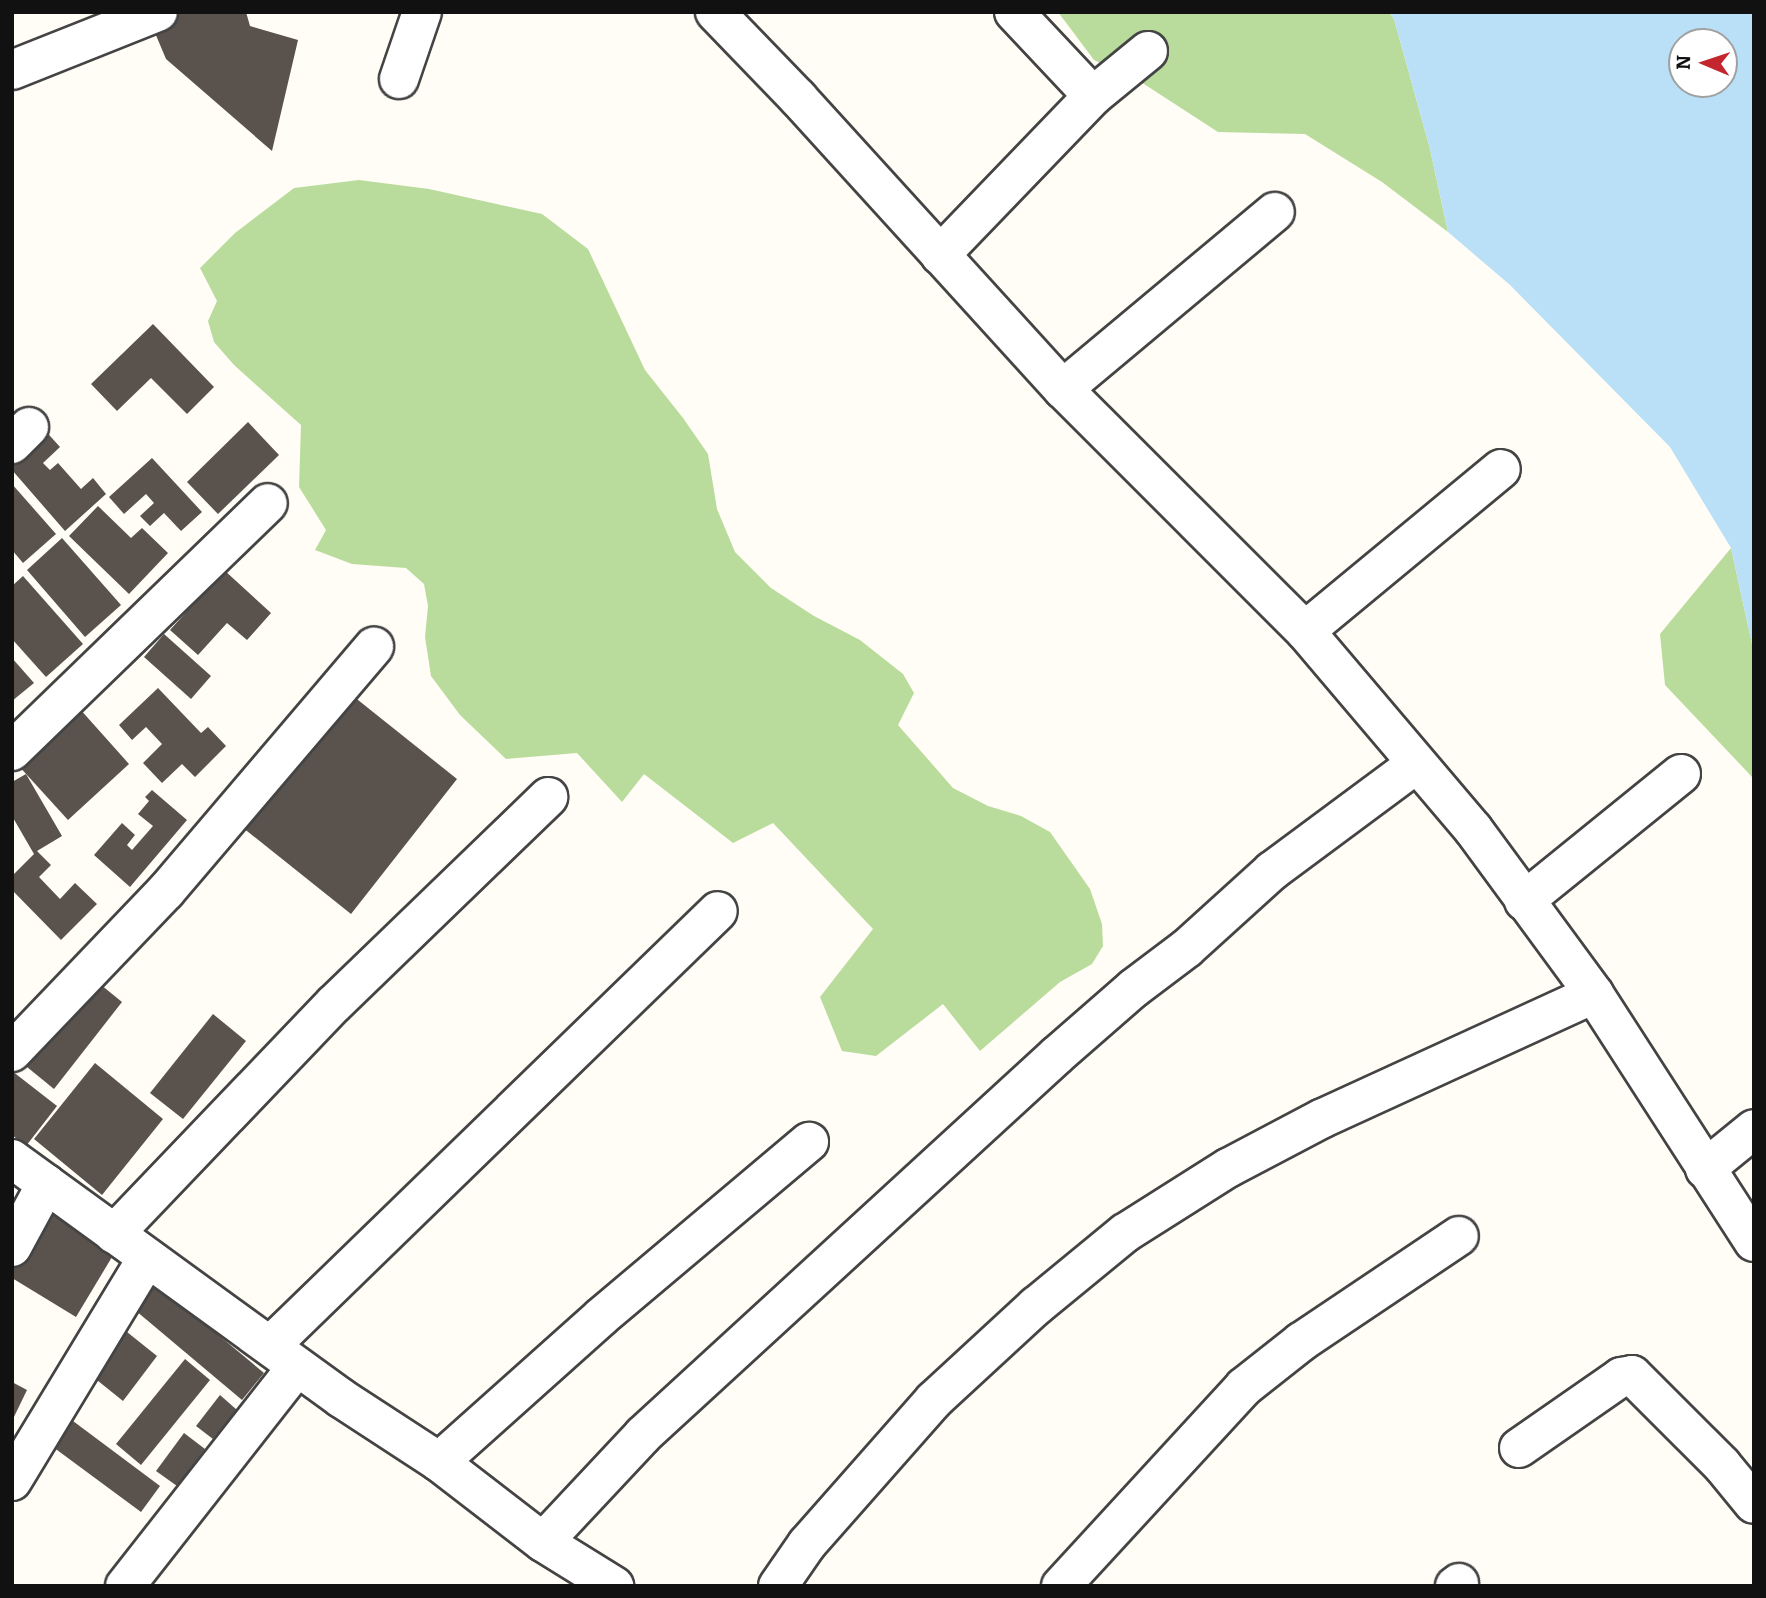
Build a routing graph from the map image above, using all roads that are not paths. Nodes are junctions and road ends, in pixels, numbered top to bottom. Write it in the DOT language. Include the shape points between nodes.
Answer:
graph roads {
  1 [pos="158,12"];
  2 [pos="422,12"];
  3 [pos="715,12"];
  4 [pos="1014,12"];
  5 [pos="1148,51"];
  6 [pos="12,70"];
  7 [pos="399,79"];
  8 [pos="1093,96"];
  9 [pos="1275,212"];
  10 [pos="940,255"];
  11 [pos="1063,389"];
  12 [pos="1502,469"];
  13 [pos="268,503"];
  14 [pos="1305,631"];
  15 [pos="374,647"];
  16 [pos="12,751"];
  17 [pos="1416,764"];
  18 [pos="1681,774"];
  19 [pos="548,797"];
  20 [pos="1524,901"];
  21 [pos="718,911"];
  22 [pos="1594,994"];
  23 [pos="12,1052"];
  24 [pos="1754,1129"];
  25 [pos="809,1142"];
  26 [pos="12,1159"];
  27 [pos="1705,1168"];
  28 [pos="46,1184"];
  29 [pos="114,1234"];
  30 [pos="1459,1236"];
  31 [pos="1754,1242"];
  32 [pos="12,1247"];
  33 [pos="147,1258"];
  34 [pos="284,1357"];
  35 [pos="1519,1448"];
  36 [pos="439,1462"];
  37 [pos="12,1481"];
  38 [pos="1754,1504"];
  39 [pos="543,1542"];
  40 [pos="125,1586"];
  41 [pos="614,1586"];
  42 [pos="778,1586"];
  43 [pos="1061,1586"];
  1 -- 6 [label="street"];
  2 -- 7 [label="street"];
  3 -- 10 [label="street"];
  4 -- 8 [label="street"];
  5 -- 8 [label="street"];
  8 -- 10 [label="street"];
  9 -- 11 [label="street"];
  10 -- 11 [label="street"];
  11 -- 14 [label="street"];
  12 -- 14 [label="street"];
  13 -- 16 [label="street"];
  14 -- 17 [label="street"];
  15 -- 23 [label="street" via="166,891"];
  17 -- 20 [label="street" via="1473,829"];
  17 -- 39 [label="street" via="1272,871 1056,1056 643,1435"];
  18 -- 20 [label="street"];
  19 -- 29 [label="street" via="334,1004"];
  20 -- 22 [label="street"];
  21 -- 34 [label="street"];
  22 -- 27 [label="street"];
  22 -- 42 [label="street" via="1323,1118 1228,1168 1125,1233 933,1400 807,1544"];
  24 -- 27 [label="street"];
  25 -- 36 [label="street" via="601,1317"];
  26 -- 28 [label="street"];
  27 -- 31 [label="street"];
  28 -- 29 [label="street"];
  28 -- 32 [label="street"];
  29 -- 33 [label="street"];
  30 -- 43 [label="street" via="1301,1342 1244,1387"];
  33 -- 34 [label="street"];
  33 -- 37 [label="street"];
  34 -- 36 [label="street"];
  34 -- 40 [label="street"];
  35 -- 38 [label="street" via="1621,1377 1632,1375 1722,1465"];
  36 -- 39 [label="street"];
  39 -- 41 [label="street"];
}
